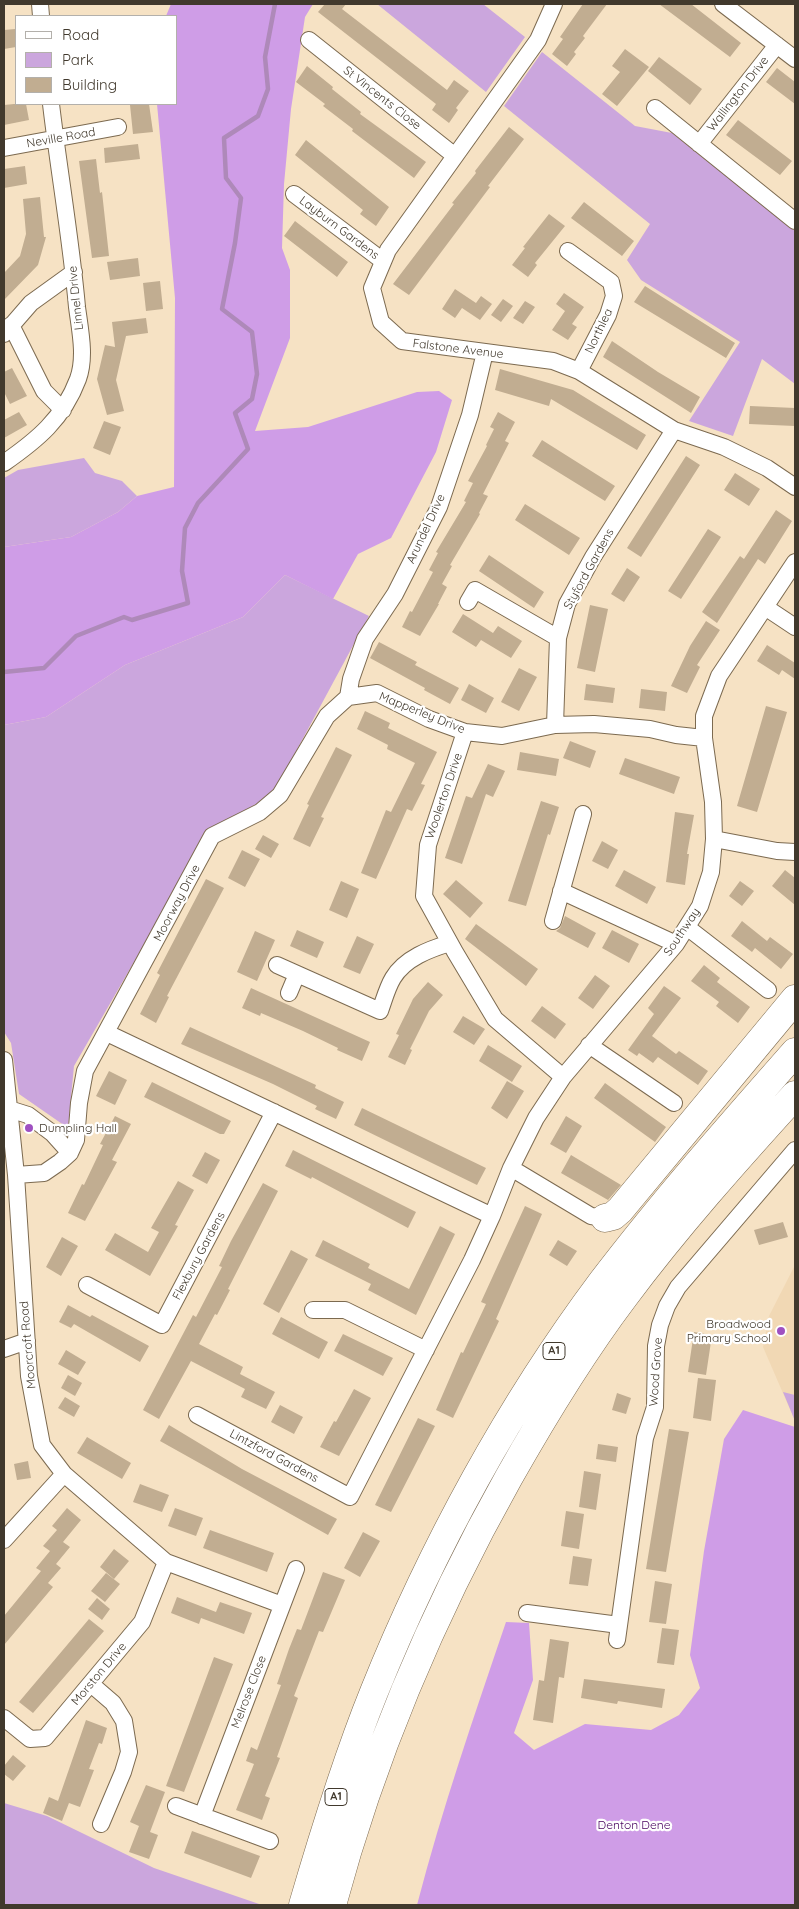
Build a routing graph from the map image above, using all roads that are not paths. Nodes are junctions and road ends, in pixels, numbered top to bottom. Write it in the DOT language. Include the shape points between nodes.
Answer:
graph roads {
  1 [pos="554,4"];
  2 [pos="723,4"];
  3 [pos="309,40"];
  4 [pos="777,45"];
  5 [pos="795,59"];
  6 [pos="51,105"];
  7 [pos="655,108"];
  8 [pos="118,127"];
  9 [pos="55,140"];
  10 [pos="699,144"];
  11 [pos="4,148"];
  12 [pos="455,156"];
  13 [pos="294,194"];
  14 [pos="795,221"];
  15 [pos="568,251"];
  16 [pos="383,261"];
  17 [pos="74,272"];
  18 [pos="7,330"];
  19 [pos="485,352"];
  20 [pos="579,371"];
  21 [pos="63,410"];
  22 [pos="674,430"];
  23 [pos="4,463"];
  24 [pos="795,486"];
  25 [pos="795,562"];
  26 [pos="468,602"];
  27 [pos="764,607"];
  28 [pos="795,627"];
  29 [pos="558,638"];
  30 [pos="348,697"];
  31 [pos="554,725"];
  32 [pos="466,732"];
  33 [pos="704,738"];
  34 [pos="583,814"];
  35 [pos="714,839"];
  36 [pos="795,852"];
  37 [pos="561,891"];
  38 [pos="553,921"];
  39 [pos="688,928"];
  40 [pos="450,943"];
  41 [pos="676,944"];
  42 [pos="277,965"];
  43 [pos="297,974"];
  44 [pos="768,990"];
  45 [pos="288,993"];
  46 [pos="795,999"];
  47 [pos="107,1033"];
  48 [pos="589,1045"];
  49 [pos="795,1052"];
  50 [pos="4,1067"];
  51 [pos="563,1077"];
  52 [pos="795,1095"];
  53 [pos="674,1103"];
  54 [pos="9,1109"];
  55 [pos="274,1112"];
  56 [pos="70,1153"];
  57 [pos="792,1159"];
  58 [pos="511,1168"];
  59 [pos="16,1175"];
  60 [pos="492,1216"];
  61 [pos="605,1218"];
  62 [pos="87,1285"];
  63 [pos="313,1310"];
  64 [pos="27,1341"];
  65 [pos="4,1349"];
  66 [pos="426,1350"];
  67 [pos="197,1415"];
  68 [pos="64,1474"];
  69 [pos="350,1496"];
  70 [pos="4,1540"];
  71 [pos="166,1562"];
  72 [pos="296,1569"];
  73 [pos="282,1605"];
  74 [pos="527,1613"];
  75 [pos="91,1684"];
  76 [pos="374,1691"];
  77 [pos="4,1718"];
  78 [pos="176,1806"];
  79 [pos="202,1816"];
  80 [pos="101,1824"];
  81 [pos="270,1841"];
  82 [pos="347,1847"];
  83 [pos="286,1905"];
  84 [pos="303,1905"];
  85 [pos="332,1905"];
  86 [pos="344,1905"];
  1 -- 12 [label="street, Falstone Avenue" via="538,40"];
  2 -- 4 [label="street, Wallington Drive"];
  3 -- 12 [label="street, St Vincents Close"];
  4 -- 5 [label="street, Wallington Drive"];
  4 -- 10 [label="street, Wallington Drive"];
  6 -- 9 [label="street, Linnel Drive"];
  7 -- 10 [label="street, Wallington Drive"];
  8 -- 9 [label="street, Neville Road"];
  9 -- 11 [label="street, Neville Road"];
  9 -- 17 [label="street, Linnel Drive"];
  10 -- 14 [label="street, Wallington Drive"];
  12 -- 16 [label="street, Falstone Avenue"];
  13 -- 16 [label="street, Layburn Gardens"];
  15 -- 20 [label="street, Northlea" via="611,282 614,296 608,315"];
  16 -- 19 [label="street, Falstone Avenue" via="372,288 381,322 402,341"];
  17 -- 18 [label="street" via="31,303"];
  17 -- 21 [label="street, Linnel Drive" via="82,351 78,378"];
  18 -- 21 [label="street" via="44,391"];
  19 -- 20 [label="street, Falstone Avenue" via="553,361"];
  19 -- 30 [label="street, Arundel Drive" via="470,415 439,507 395,594 365,639"];
  20 -- 22 [label="street, Falstone Avenue"];
  21 -- 23 [label="street, Linnel Drive" via="36,440"];
  22 -- 24 [label="street, Falstone Avenue" via="724,447"];
  22 -- 29 [label="street, Styford Gardens" via="567,604"];
  25 -- 27 [label="street, Southway"];
  26 -- 29 [label="street" via="475,590"];
  27 -- 28 [label="street"];
  27 -- 33 [label="street, Southway" via="719,676 704,716"];
  29 -- 31 [label="street, Styford Gardens"];
  30 -- 32 [label="street, Mapperley Drive" via="377,693 429,719"];
  30 -- 47 [label="street, Moorway Drive" via="326,716 280,796 260,812 212,836"];
  31 -- 32 [label="street, Mapperley Drive" via="502,736"];
  31 -- 33 [label="street, Mapperley Drive" via="594,724"];
  32 -- 40 [label="street, Woolerton Drive" via="428,845 424,896"];
  33 -- 35 [label="street, Southway" via="713,802"];
  34 -- 37 [label="street"];
  35 -- 36 [label="street"];
  35 -- 39 [label="street, Southway" via="711,872 700,906"];
  37 -- 38 [label="street"];
  37 -- 41 [label="street"];
  39 -- 41 [label="street, Southway"];
  39 -- 44 [label="street"];
  40 -- 43 [label="street" via="427,950 404,966 393,977 380,1011"];
  40 -- 51 [label="street, Woolerton Drive" via="496,1019"];
  41 -- 48 [label="street, Southway"];
  42 -- 43 [label="street"];
  43 -- 45 [label="street"];
  46 -- 61 [label="highway" via="620,1210"];
  47 -- 55 [label="street"];
  47 -- 56 [label="street, Moorway Drive" via="85,1071 76,1140"];
  48 -- 51 [label="street, Southway"];
  48 -- 53 [label="street"];
  49 -- 76 [label="highway, A1" via="664,1203 602,1282 545,1364 449,1529"];
  50 -- 54 [label="street, Moorcroft Road"];
  51 -- 58 [label="street, Southway" via="536,1118"];
  52 -- 82 [label="highway, A1" via="692,1212 623,1298 525,1448 435,1620 400,1700"];
  54 -- 56 [label="street" via="28,1115 52,1133"];
  54 -- 59 [label="street, Moorcroft Road"];
  55 -- 60 [label="street"];
  55 -- 62 [label="street, Flexbury Gardens" via="162,1325"];
  56 -- 59 [label="street" via="44,1172"];
  57 -- 74 [label="street, Wood Grove" via="678,1286 660,1325 656,1346 655,1407 645,1438 618,1633"];
  58 -- 60 [label="street, Southway"];
  58 -- 61 [label="street" via="591,1216"];
  59 -- 64 [label="street, Moorcroft Road"];
  60 -- 66 [label="street, Southway"];
  63 -- 66 [label="street" via="345,1310"];
  64 -- 65 [label="street"];
  64 -- 68 [label="street, Moorcroft Road" via="29,1376 42,1445"];
  66 -- 69 [label="street, Southway"];
  67 -- 69 [label="street, Lintzford Gardens"];
  68 -- 70 [label="street"];
  68 -- 71 [label="street, Moorcroft Road"];
  71 -- 73 [label="street, Moorcroft Road"];
  71 -- 75 [label="street, Morston Drive" via="142,1622"];
  72 -- 73 [label="street, Melrose Close"];
  73 -- 79 [label="street, Melrose Close"];
  75 -- 77 [label="street, Morston Drive" via="45,1738 30,1738"];
  75 -- 80 [label="street" via="112,1703 124,1721 129,1752"];
  76 -- 83 [label="highway, A1" via="331,1774"];
  76 -- 84 [label="highway, A1" via="346,1765"];
  78 -- 79 [label="street"];
  79 -- 81 [label="street"];
  82 -- 85 [label="highway, A1"];
  82 -- 86 [label="highway, A1"];
}
